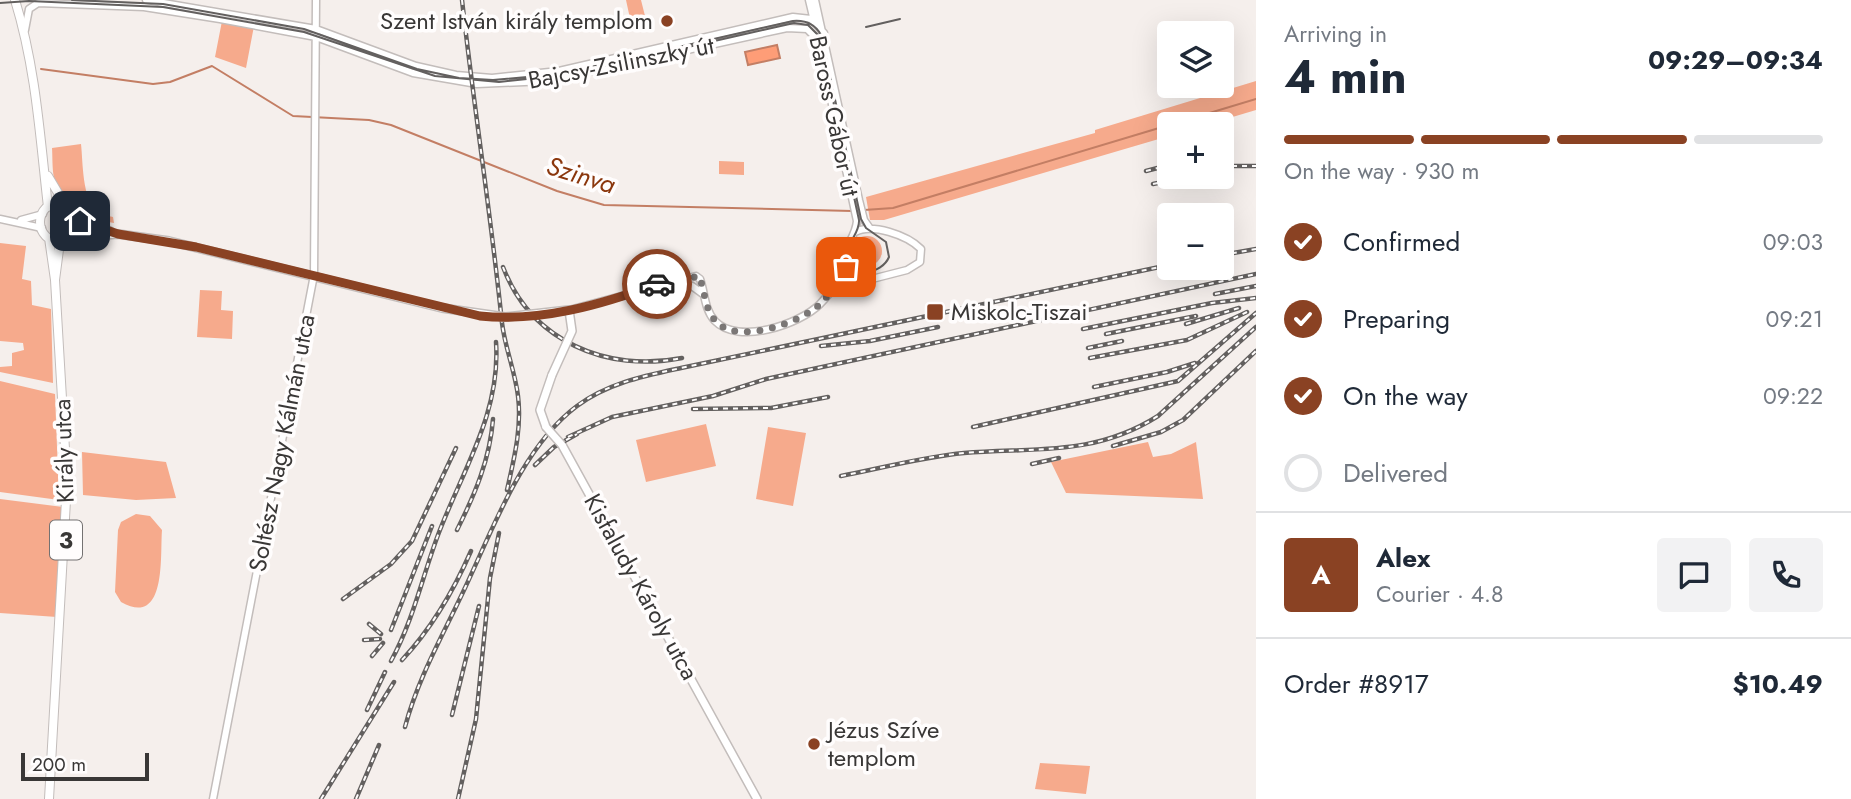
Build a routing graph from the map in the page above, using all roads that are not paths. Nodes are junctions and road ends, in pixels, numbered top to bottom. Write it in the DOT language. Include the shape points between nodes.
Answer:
graph roads {
  1 [pos="15,0"];
  2 [pos="146,0"];
  3 [pos="316,0"];
  4 [pos="808,0"];
  5 [pos="815,0"];
  6 [pos="793,17"];
  7 [pos="811,17"];
  8 [pos="787,28"];
  9 [pos="316,29"];
  10 [pos="24,30"];
  11 [pos="824,33"];
  12 [pos="316,37"];
  13 [pos="818,40"];
  14 [pos="46,170"];
  15 [pos="856,201"];
  16 [pos="64,203"];
  17 [pos="45,210"];
  18 [pos="0,219"];
  19 [pos="861,220"];
  20 [pos="19,221"];
  21 [pos="80,221"];
  22 [pos="869,227"];
  23 [pos="42,228"];
  24 [pos="855,232"];
  25 [pos="118,234"];
  26 [pos="74,236"];
  27 [pos="48,238"];
  28 [pos="60,242"];
  29 [pos="845,262"];
  30 [pos="314,275"];
  31 [pos="55,280"];
  32 [pos="864,281"];
  33 [pos="832,290"];
  34 [pos="635,293"];
  35 [pos="704,296"];
  36 [pos="569,310"];
  37 [pos="49,799"];
  38 [pos="213,799"];
  39 [pos="757,799"];
  1 -- 10 [label="main road"];
  2 -- 9 [label="street, Bajcsy-Zsilinszky út"];
  3 -- 9 [label="street, Soltész Nagy Kálmán utca"];
  4 -- 6 [label="street"];
  4 -- 7 [label="street, Baross Gábor út"];
  5 -- 7 [label="street"];
  5 -- 11 [label="street, Baross Gábor út"];
  6 -- 7 [label="street, Bajcsy-Zsilinszky út"];
  6 -- 9 [label="street, Bajcsy-Zsilinszky út" via="559,71 507,77 430,70"];
  7 -- 8 [label="street, Bajcsy-Zsilinszky út"];
  7 -- 11 [label="street"];
  7 -- 13 [label="street, Baross Gábor út"];
  8 -- 12 [label="street, Bajcsy-Zsilinszky út" via="581,74 514,84 427,76"];
  8 -- 13 [label="street" via="807,29"];
  9 -- 12 [label="street, Soltész Nagy Kálmán utca"];
  10 -- 12 [label="street, Bajcsy-Zsilinszky út" via="29,9 43,3 163,9"];
  10 -- 14 [label="main road"];
  11 -- 15 [label="street, Baross Gábor út"];
  12 -- 30 [label="street, Soltész Nagy Kálmán utca"];
  13 -- 15 [label="street, Baross Gábor út"];
  14 -- 16 [label="main road"];
  14 -- 17 [label="main road"];
  15 -- 19 [label="street, Baross Gábor út"];
  16 -- 17 [label="main road"];
  16 -- 21 [label="main road" via="75,209"];
  17 -- 20 [label="street"];
  17 -- 23 [label="main road"];
  18 -- 20 [label="street"];
  19 -- 22 [label="street, Baross Gábor út"];
  19 -- 24 [label="street, Baross Gábor út"];
  20 -- 23 [label="street"];
  21 -- 25 [label="main road"];
  21 -- 26 [label="main road"];
  22 -- 24 [label="street"];
  22 -- 32 [label="street" via="913,243 922,255 915,267"];
  23 -- 27 [label="main road, 3"];
  24 -- 29 [label="street, Baross Gábor út" via="846,244"];
  25 -- 26 [label="main road"];
  25 -- 30 [label="main road" via="169,241"];
  26 -- 28 [label="main road"];
  27 -- 28 [label="main road"];
  27 -- 31 [label="main road, Király utca / 3"];
  28 -- 31 [label="main road, Király utca / 3"];
  29 -- 32 [label="street" via="852,277"];
  29 -- 33 [label="street, Baross Gábor út"];
  30 -- 36 [label="main road, bridge" via="442,308 505,317"];
  30 -- 38 [label="street, Soltész Nagy Kálmán utca"];
  31 -- 37 [label="main road, Király utca / 3" via="68,483"];
  32 -- 33 [label="street"];
  33 -- 35 [label="street" via="812,310 746,334 719,325"];
  34 -- 35 [label="street" via="692,286"];
  34 -- 35 [label="street" via="659,283 699,276"];
  34 -- 36 [label="street"];
  36 -- 39 [label="main road, Kisfaludy Károly utca, bridge" via="572,331 540,410 546,427 562,446"];
}
